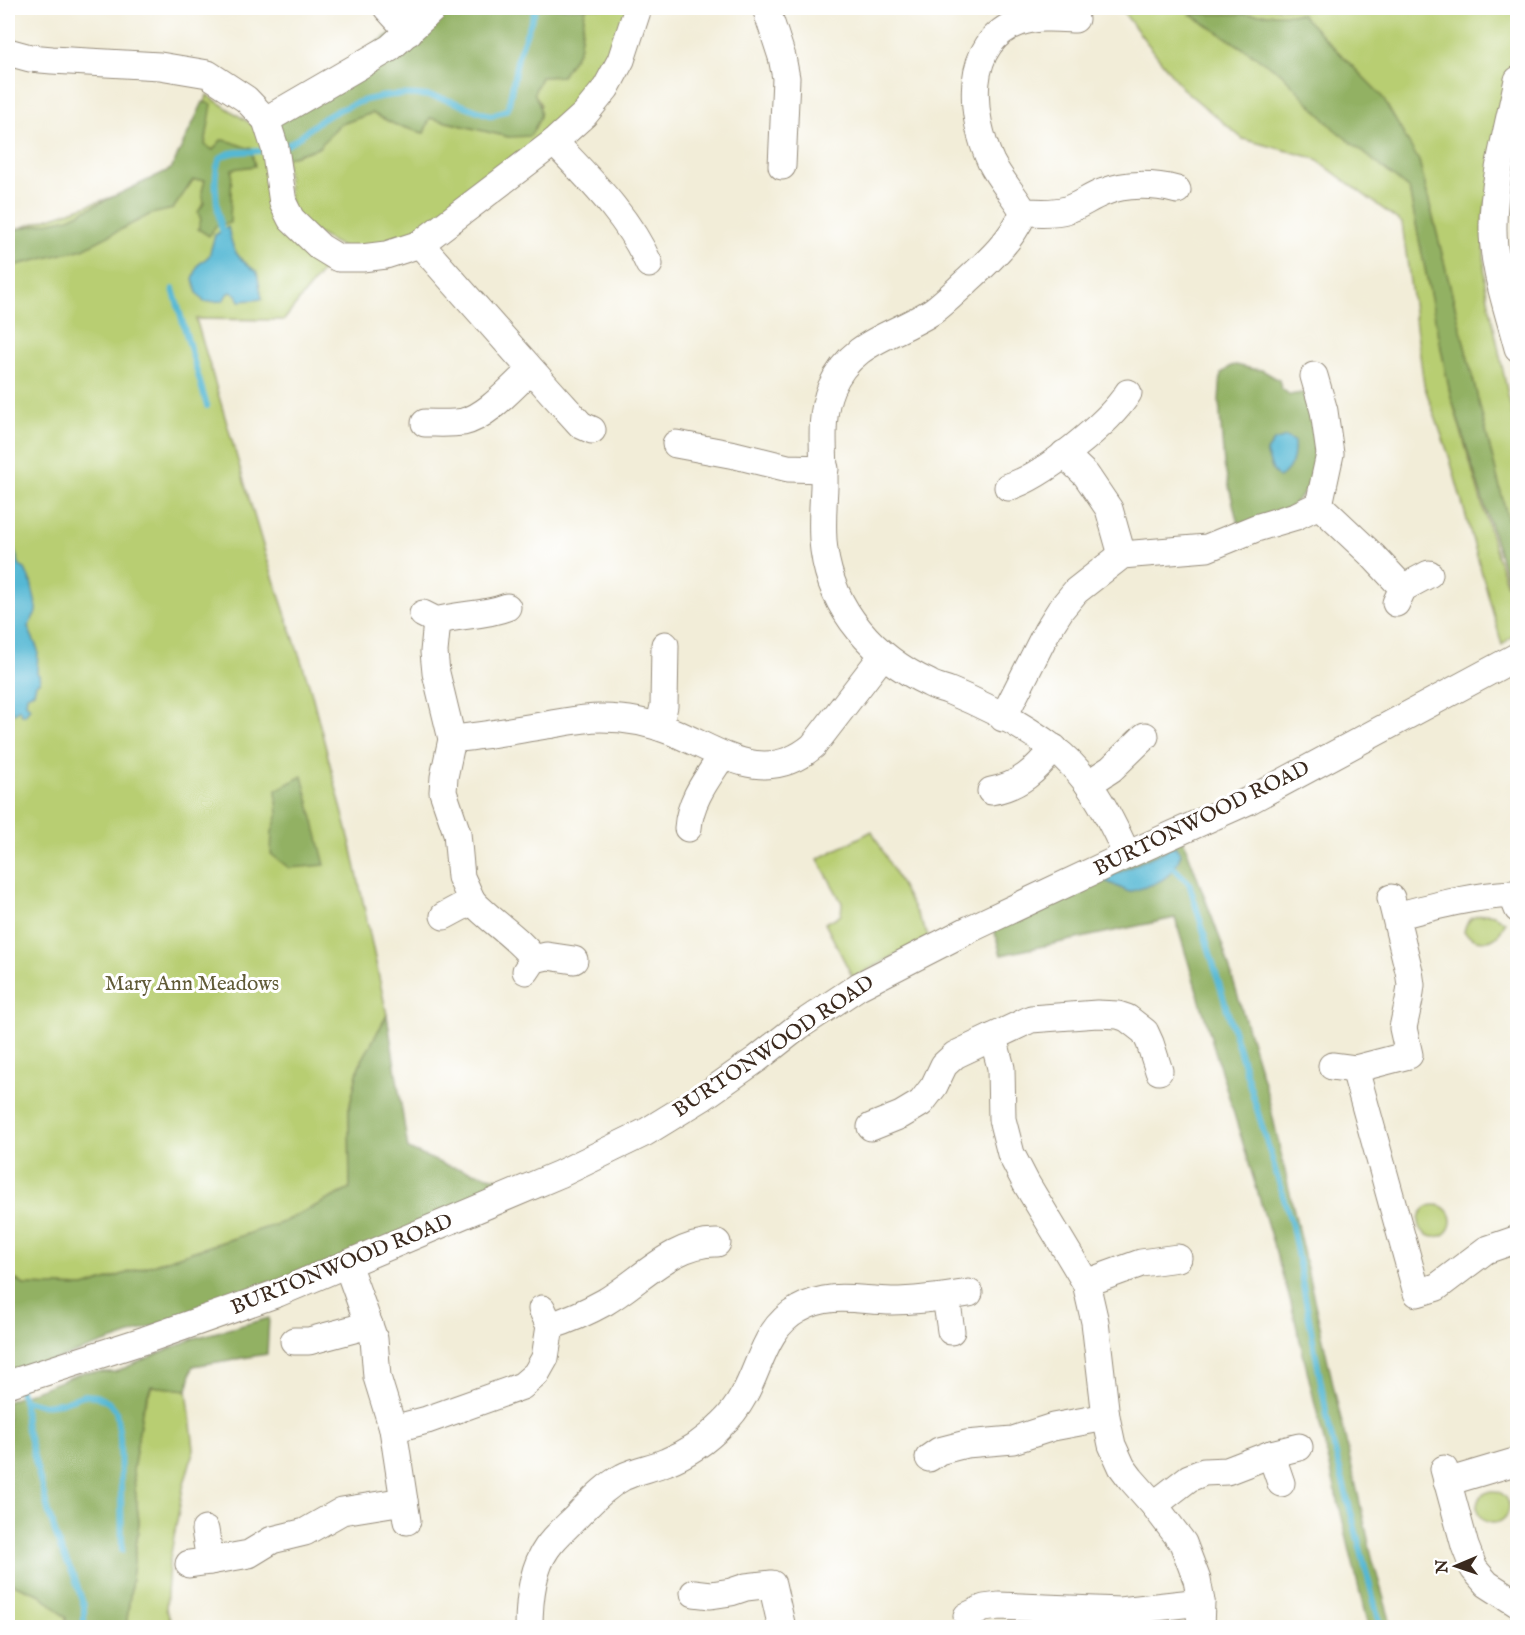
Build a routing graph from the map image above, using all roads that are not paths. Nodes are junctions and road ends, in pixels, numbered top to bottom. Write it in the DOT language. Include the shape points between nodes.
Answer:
graph roads {
  1 [pos="387,8"];
  2 [pos="434,8"];
  3 [pos="638,8"];
  4 [pos="766,8"];
  5 [pos="1078,20"];
  6 [pos="409,32"];
  7 [pos="10,60"];
  8 [pos="1518,80"];
  9 [pos="266,120"];
  10 [pos="554,142"];
  11 [pos="782,169"];
  12 [pos="1518,177"];
  13 [pos="1181,192"];
  14 [pos="1024,212"];
  15 [pos="420,244"];
  16 [pos="650,266"];
  17 [pos="1503,287"];
  18 [pos="1518,348"];
  19 [pos="531,370"];
  20 [pos="1311,375"];
  21 [pos="1128,393"];
  22 [pos="421,424"];
  23 [pos="592,430"];
  24 [pos="674,444"];
  25 [pos="1064,454"];
  26 [pos="825,469"];
  27 [pos="1008,487"];
  28 [pos="1319,505"];
  29 [pos="1122,555"];
  30 [pos="1429,574"];
  31 [pos="507,607"];
  32 [pos="665,642"];
  33 [pos="882,655"];
  34 [pos="1518,657"];
  35 [pos="1004,718"];
  36 [pos="659,727"];
  37 [pos="1145,736"];
  38 [pos="452,739"];
  39 [pos="1054,748"];
  40 [pos="722,756"];
  41 [pos="1088,784"];
  42 [pos="990,791"];
  43 [pos="688,828"];
  44 [pos="1127,855"];
  45 [pos="1516,894"];
  46 [pos="472,901"];
  47 [pos="444,916"];
  48 [pos="574,960"];
  49 [pos="993,1037"];
  50 [pos="1158,1073"];
  51 [pos="867,1128"];
  52 [pos="1518,1239"];
  53 [pos="722,1244"];
  54 [pos="1182,1258"];
  55 [pos="347,1264"];
  56 [pos="1086,1283"];
  57 [pos="369,1324"];
  58 [pos="951,1331"];
  59 [pos="294,1341"];
  60 [pos="18,1381"];
  61 [pos="1106,1418"];
  62 [pos="393,1429"];
  63 [pos="1299,1447"];
  64 [pos="1271,1455"];
  65 [pos="1518,1461"];
  66 [pos="925,1462"];
  67 [pos="1281,1483"];
  68 [pos="1154,1506"];
  69 [pos="205,1530"];
  70 [pos="694,1593"];
  71 [pos="1518,1604"];
  72 [pos="1200,1615"];
  73 [pos="963,1618"];
  74 [pos="529,1628"];
  75 [pos="782,1628"];
  1 -- 6 [label="street"];
  2 -- 6 [label="street"];
  3 -- 10 [label="street" via="621,60 606,88"];
  4 -- 11 [label="street" via="786,78"];
  5 -- 14 [label="street" via="1021,21 996,37 978,66 975,102 983,140 997,172"];
  6 -- 9 [label="street" via="390,48"];
  7 -- 9 [label="street" via="160,66 208,74 246,99"];
  8 -- 17 [label="street" via="1493,226"];
  9 -- 15 [label="street" via="284,203 291,219 321,248 338,258 362,258"];
  10 -- 15 [label="street"];
  10 -- 16 [label="street" via="630,227"];
  12 -- 17 [label="street" via="1507,225"];
  13 -- 14 [label="street" via="1154,186 1118,188 1063,211"];
  14 -- 26 [label="street" via="1002,248 945,301 921,318 866,345 845,365 825,405"];
  15 -- 19 [label="street"];
  17 -- 18 [label="street"];
  19 -- 22 [label="street" via="475,417 464,422"];
  19 -- 23 [label="street" via="581,424"];
  20 -- 28 [label="street" via="1324,411 1330,454"];
  21 -- 25 [label="street" via="1111,416"];
  24 -- 26 [label="street" via="788,468"];
  25 -- 27 [label="street" via="1032,477"];
  25 -- 29 [label="street" via="1086,475 1109,509"];
  26 -- 33 [label="street" via="824,549 832,584 853,623"];
  28 -- 29 [label="street" via="1207,548"];
  28 -- 30 [label="street" via="1373,556 1399,596"];
  29 -- 35 [label="street" via="1076,591 1061,609"];
  31 -- 38 [label="street" via="493,612 430,617 435,662"];
  32 -- 36 [label="street" via="664,706"];
  33 -- 35 [label="street" via="930,684"];
  33 -- 40 [label="street" via="813,746 801,756 789,762 760,765"];
  34 -- 44 [label="street, BURTONWOOD ROAD" via="1430,715 1254,811"];
  35 -- 39 [label="street"];
  36 -- 38 [label="street" via="620,719 580,719"];
  36 -- 40 [label="street"];
  37 -- 41 [label="street" via="1111,769"];
  38 -- 46 [label="street" via="443,792 458,833 461,877"];
  39 -- 41 [label="street"];
  39 -- 42 [label="street" via="1033,773 1010,787"];
  40 -- 43 [label="street" via="694,801"];
  41 -- 44 [label="street"];
  44 -- 55 [label="street, BURTONWOOD ROAD" via="859,986 703,1097 646,1132 509,1197"];
  45 -- 52 [label="street" via="1393,907 1411,985 1402,1028 1408,1055 1343,1068 1417,1293 1437,1287 1486,1250"];
  46 -- 47 [label="street"];
  46 -- 48 [label="street" via="526,947 530,965 547,956"];
  49 -- 50 [label="street" via="1031,1019 1118,1015 1145,1032"];
  49 -- 51 [label="street" via="949,1059 921,1103"];
  49 -- 56 [label="street" via="1000,1068 1002,1119 1011,1154"];
  53 -- 62 [label="street" via="688,1247 571,1319 546,1318 545,1358 536,1374 522,1386"];
  54 -- 56 [label="street" via="1141,1263"];
  55 -- 57 [label="street"];
  55 -- 60 [label="street, BURTONWOOD ROAD" via="278,1293"];
  56 -- 61 [label="street" via="1095,1322"];
  57 -- 59 [label="street" via="309,1341"];
  57 -- 62 [label="street" via="377,1377"];
  58 -- 74 [label="street" via="958,1295 890,1301 836,1298 798,1309 775,1329 745,1395 723,1424 680,1456 612,1484 548,1547 537,1570"];
  61 -- 66 [label="street" via="1053,1427 1013,1440 966,1444 939,1451"];
  61 -- 68 [label="street" via="1122,1467"];
  62 -- 69 [label="street" via="406,1511 342,1511 304,1532 272,1540 249,1554 199,1563"];
  63 -- 64 [label="street"];
  64 -- 67 [label="street"];
  64 -- 68 [label="street" via="1227,1471 1204,1472 1189,1478"];
  65 -- 71 [label="street" via="1445,1475 1474,1569 1487,1584"];
  68 -- 72 [label="street" via="1183,1543 1197,1580"];
  70 -- 75 [label="street" via="711,1595 778,1581"];
  72 -- 73 [label="street" via="999,1606"];
}
